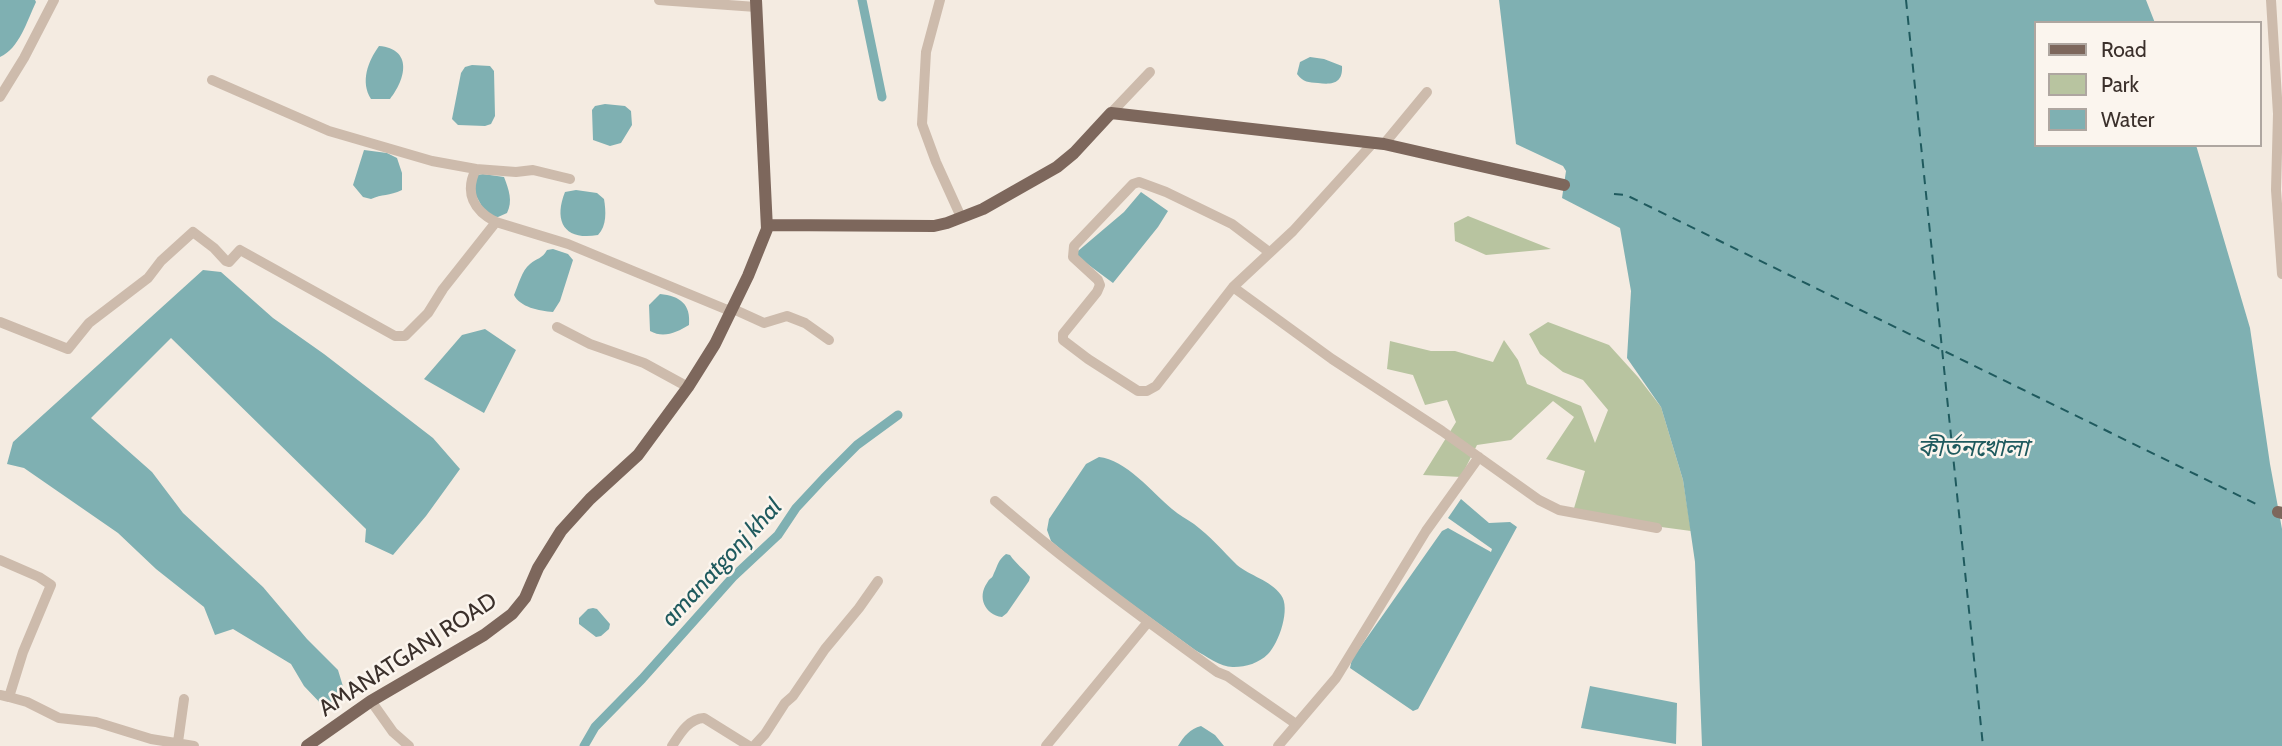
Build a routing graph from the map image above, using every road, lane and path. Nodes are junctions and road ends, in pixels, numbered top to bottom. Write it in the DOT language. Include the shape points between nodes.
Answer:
graph roads {
  1 [pos="54,0"];
  2 [pos="659,0"];
  3 [pos="940,0"];
  4 [pos="2271,0"];
  5 [pos="756,4"];
  6 [pos="1150,72"];
  7 [pos="212,80"];
  8 [pos="1426,92"];
  9 [pos="0,97"];
  10 [pos="1111,113"];
  11 [pos="1379,144"];
  12 [pos="476,169"];
  13 [pos="570,179"];
  14 [pos="1564,185"];
  15 [pos="961,217"];
  16 [pos="496,222"];
  17 [pos="768,225"];
  18 [pos="1269,252"];
  19 [pos="2282,274"];
  20 [pos="1233,287"];
  21 [pos="731,309"];
  22 [pos="0,322"];
  23 [pos="557,327"];
  24 [pos="829,340"];
  25 [pos="688,387"];
  26 [pos="1479,457"];
  27 [pos="995,501"];
  28 [pos="1657,528"];
  29 [pos="0,560"];
  30 [pos="877,581"];
  31 [pos="1148,622"];
  32 [pos="5,696"];
  33 [pos="184,699"];
  34 [pos="371,701"];
  35 [pos="1296,724"];
  36 [pos="178,742"];
  37 [pos="1051,744"];
  38 [pos="194,746"];
  39 [pos="307,746"];
  40 [pos="409,746"];
  41 [pos="672,746"];
  42 [pos="752,746"];
  43 [pos="1278,746"];
  1 -- 9 [label="street"];
  2 -- 5 [label="street"];
  3 -- 15 [label="street" via="926,52 922,124"];
  4 -- 19 [label="street"];
  5 -- 17 [label="main road, AMANATGANJ ROAD"];
  6 -- 10 [label="street"];
  7 -- 12 [label="street" via="329,131"];
  8 -- 11 [label="street"];
  10 -- 11 [label="main road"];
  10 -- 15 [label="main road" via="1057,167 1004,199"];
  11 -- 14 [label="main road"];
  11 -- 18 [label="street"];
  12 -- 13 [label="street" via="533,170"];
  12 -- 16 [label="street" via="471,193 474,206"];
  15 -- 17 [label="main road" via="933,226"];
  16 -- 21 [label="street" via="568,244"];
  16 -- 22 [label="street" via="428,313 405,336 394,336 240,250 226,261 193,232 148,278 89,323 68,349"];
  17 -- 21 [label="main road, AMANATGANJ ROAD"];
  18 -- 20 [label="street"];
  18 -- 20 [label="street" via="1222,219 1166,192 1133,184 1074,246 1073,257 1100,285 1063,340 1138,391 1147,391 1156,386"];
  20 -- 26 [label="street"];
  21 -- 24 [label="street" via="764,323 787,316"];
  21 -- 25 [label="main road, AMANATGANJ ROAD"];
  23 -- 25 [label="street"];
  25 -- 34 [label="main road, AMANATGANJ ROAD" via="638,455 561,531 513,614"];
  26 -- 28 [label="street" via="1559,510"];
  26 -- 35 [label="street" via="1426,531 1336,678"];
  27 -- 31 [label="street"];
  29 -- 32 [label="street" via="51,585"];
  30 -- 42 [label="street"];
  31 -- 35 [label="street"];
  31 -- 37 [label="street"];
  32 -- 36 [label="street" via="60,718"];
  33 -- 36 [label="street"];
  34 -- 39 [label="main road, AMANATGANJ ROAD"];
  34 -- 40 [label="street"];
  35 -- 43 [label="street"];
  36 -- 38 [label="street"];
  41 -- 42 [label="street" via="692,722 704,718"];
}
